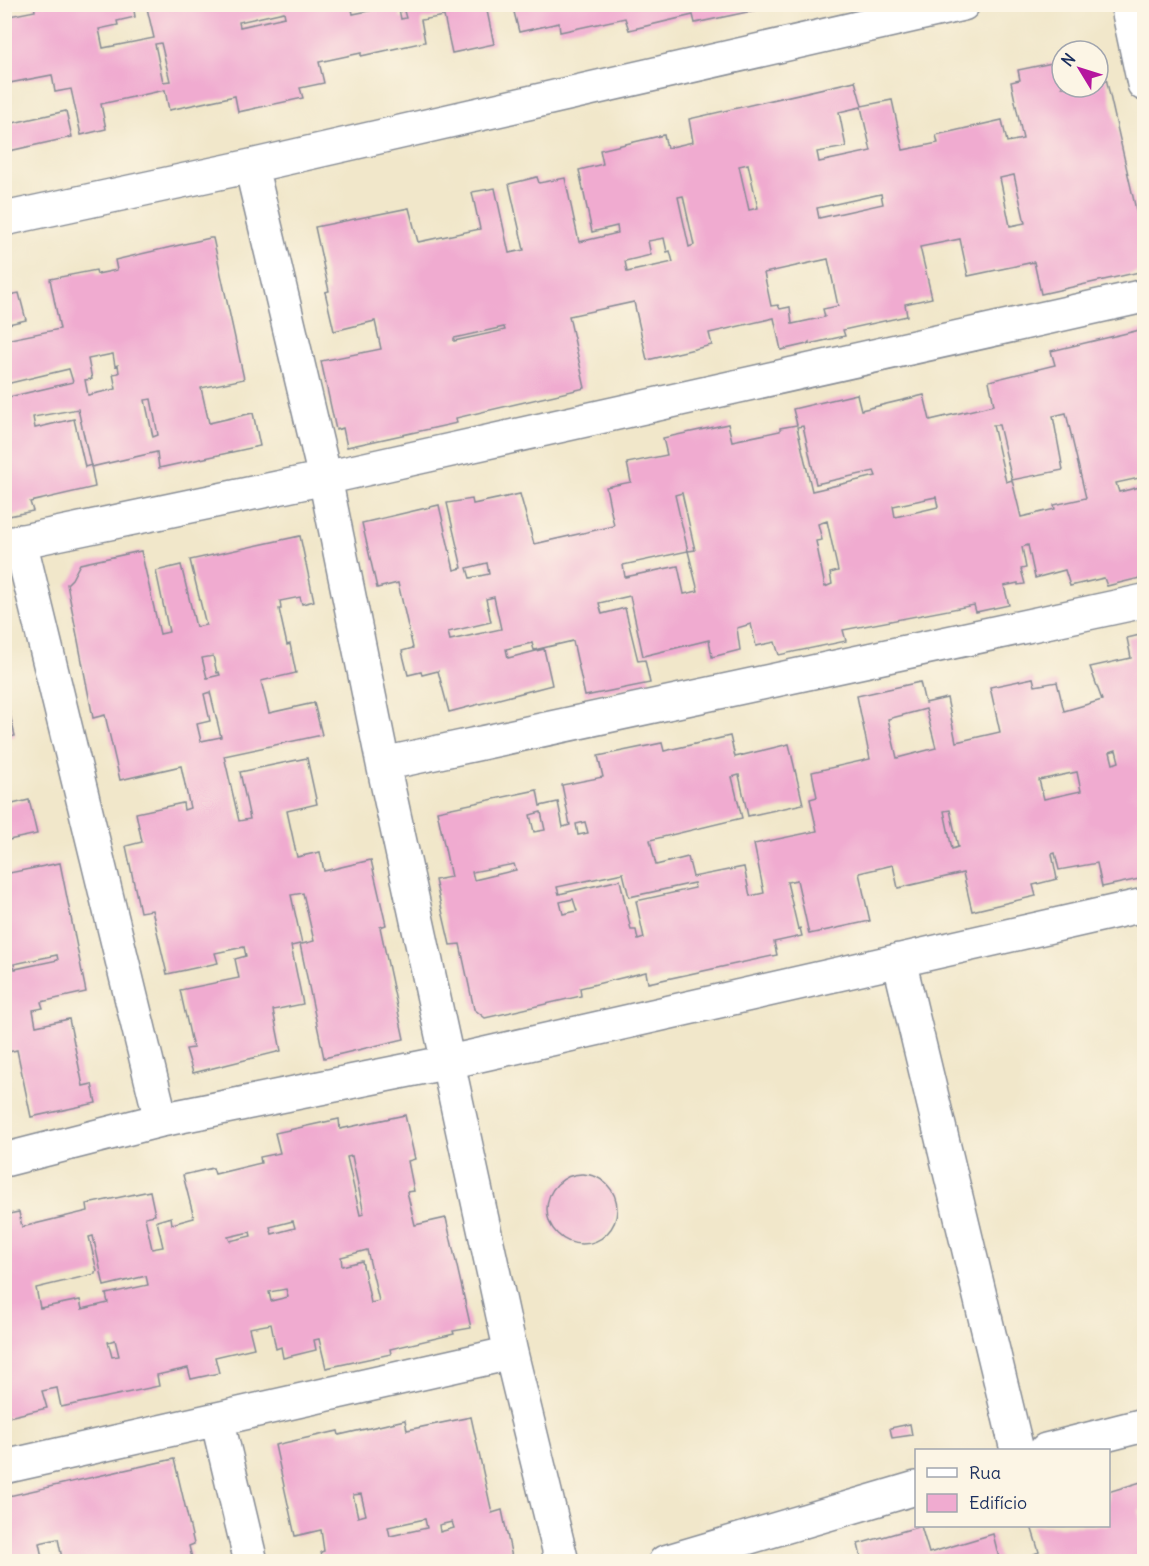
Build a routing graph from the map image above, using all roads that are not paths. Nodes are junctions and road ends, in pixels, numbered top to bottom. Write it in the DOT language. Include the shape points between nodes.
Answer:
graph roads {
  1 [pos="963,4"];
  2 [pos="1128,4"];
  3 [pos="852,16"];
  4 [pos="1144,84"];
  5 [pos="251,166"];
  6 [pos="4,219"];
  7 [pos="1144,296"];
  8 [pos="325,478"];
  9 [pos="13,543"];
  10 [pos="1144,601"];
  11 [pos="383,764"];
  12 [pos="1144,904"];
  13 [pos="899,960"];
  14 [pos="449,1062"];
  15 [pos="161,1120"];
  16 [pos="4,1160"];
  17 [pos="511,1353"];
  18 [pos="217,1419"];
  19 [pos="1144,1425"];
  20 [pos="1017,1449"];
  21 [pos="1050,1449"];
  22 [pos="4,1467"];
  23 [pos="915,1488"];
  24 [pos="251,1562"];
  25 [pos="562,1562"];
  26 [pos="665,1562"];
  1 -- 3 [label="street"];
  2 -- 4 [label="street"];
  3 -- 5 [label="street"];
  5 -- 6 [label="street"];
  5 -- 8 [label="street"];
  7 -- 8 [label="street"];
  8 -- 9 [label="street"];
  8 -- 11 [label="street"];
  9 -- 15 [label="street"];
  10 -- 11 [label="street"];
  11 -- 14 [label="street"];
  12 -- 13 [label="street"];
  13 -- 14 [label="street"];
  13 -- 20 [label="street"];
  14 -- 15 [label="street"];
  14 -- 17 [label="street"];
  15 -- 16 [label="street"];
  17 -- 18 [label="street"];
  17 -- 25 [label="street"];
  18 -- 22 [label="street"];
  18 -- 24 [label="street"];
  19 -- 21 [label="street"];
  23 -- 26 [label="street"];
}
